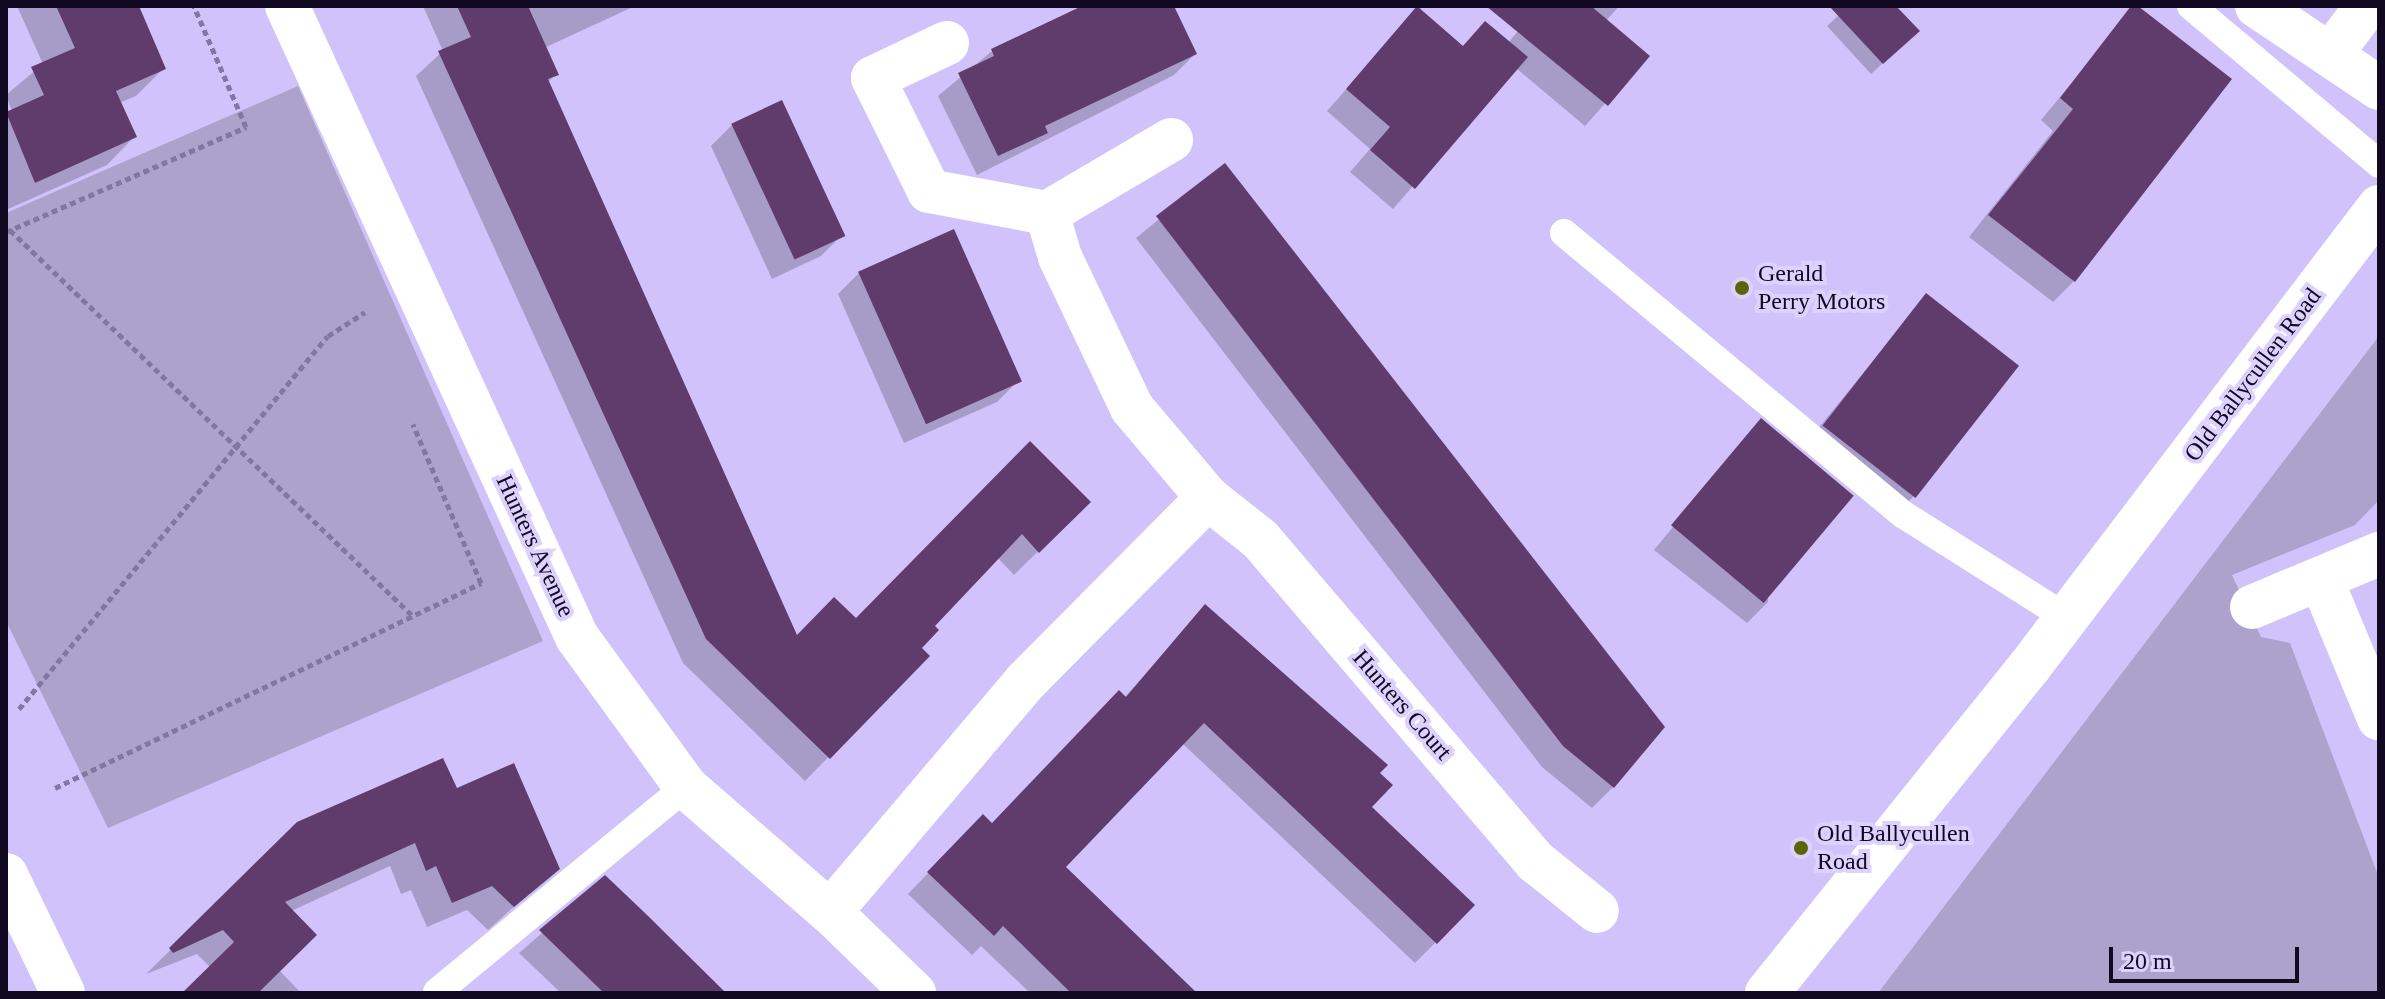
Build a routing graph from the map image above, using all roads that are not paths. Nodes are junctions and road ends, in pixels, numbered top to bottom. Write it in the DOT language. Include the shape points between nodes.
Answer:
graph roads {
  1 [pos="287,6"];
  2 [pos="2191,6"];
  3 [pos="2257,6"];
  4 [pos="2367,6"];
  5 [pos="947,43"];
  6 [pos="2330,55"];
  7 [pos="2379,88"];
  8 [pos="1171,140"];
  9 [pos="2379,164"];
  10 [pos="2379,207"];
  11 [pos="1047,213"];
  12 [pos="1564,233"];
  13 [pos="1208,498"];
  14 [pos="2379,554"];
  15 [pos="2321,579"];
  16 [pos="2252,607"];
  17 [pos="2067,618"];
  18 [pos="2379,718"];
  19 [pos="686,787"];
  20 [pos="6,875"];
  21 [pos="1597,911"];
  22 [pos="830,912"];
  23 [pos="437,992"];
  24 [pos="63,993"];
  25 [pos="914,993"];
  26 [pos="1767,993"];
  1 -- 19 [label="street, Hunters Avenue" via="577,637"];
  2 -- 9 [label="lane"];
  3 -- 6 [label="street"];
  4 -- 6 [label="street"];
  5 -- 11 [label="street" via="873,78 929,191"];
  6 -- 7 [label="street"];
  8 -- 11 [label="street"];
  10 -- 17 [label="street, Old Ballycullen Road"];
  11 -- 13 [label="street, Hunters Court" via="1060,257 1132,408"];
  12 -- 17 [label="lane" via="1904,515"];
  13 -- 21 [label="street, Hunters Court" via="1260,539 1536,862"];
  13 -- 22 [label="street" via="1025,682"];
  14 -- 15 [label="street"];
  15 -- 16 [label="street"];
  15 -- 18 [label="street"];
  17 -- 26 [label="street, Old Ballycullen Road"];
  19 -- 22 [label="street, Hunters Avenue"];
  19 -- 23 [label="lane"];
  20 -- 24 [label="street"];
  22 -- 25 [label="street, Hunters Avenue"];
}
